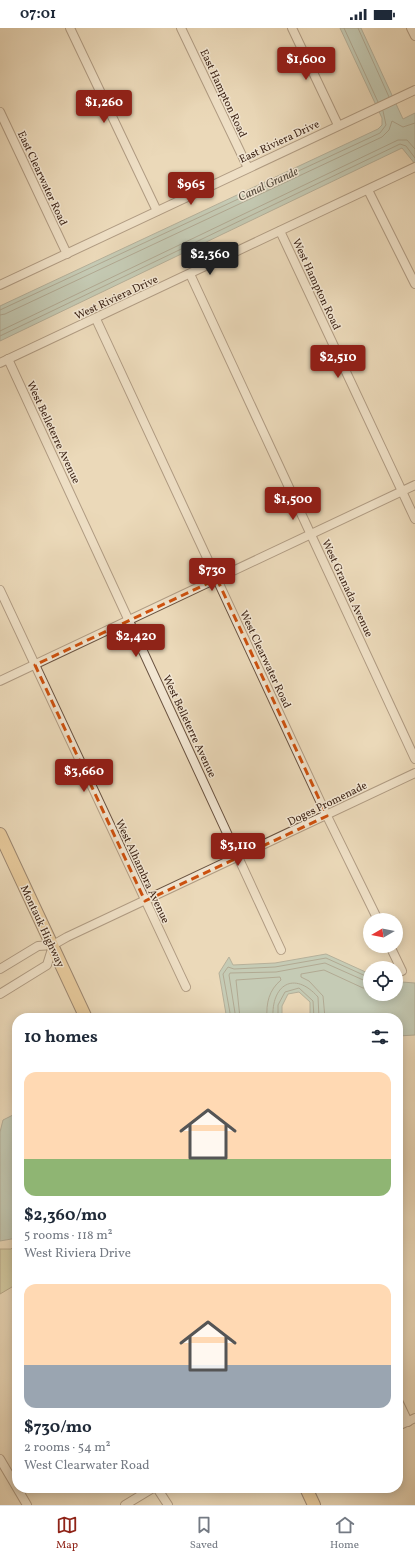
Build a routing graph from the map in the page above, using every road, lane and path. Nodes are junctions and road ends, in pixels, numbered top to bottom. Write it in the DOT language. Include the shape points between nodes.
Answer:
graph roads {
  1 [pos="70,28"];
  2 [pos="181,28"];
  3 [pos="292,28"];
  4 [pos="411,28"];
  5 [pos="415,36"];
  6 [pos="415,90"];
  7 [pos="0,112"];
  8 [pos="338,125"];
  9 [pos="248,168"];
  10 [pos="413,169"];
  11 [pos="368,190"];
  12 [pos="157,212"];
  13 [pos="280,231"];
  14 [pos="67,254"];
  15 [pos="190,274"];
  16 [pos="415,284"];
  17 [pos="0,285"];
  18 [pos="96,319"];
  19 [pos="8,359"];
  20 [pos="0,363"];
  21 [pos="415,485"];
  22 [pos="402,491"];
  23 [pos="415,519"];
  24 [pos="311,534"];
  25 [pos="217,579"];
  26 [pos="0,590"];
  27 [pos="129,620"];
  28 [pos="35,665"];
  29 [pos="0,681"];
  30 [pos="415,759"];
  31 [pos="415,773"];
  32 [pos="327,816"];
  33 [pos="0,834"];
  34 [pos="238,856"];
  35 [pos="145,901"];
  36 [pos="375,913"];
  37 [pos="53,945"];
  38 [pos="281,950"];
  39 [pos="0,969"];
  40 [pos="186,987"];
  41 [pos="0,994"];
  42 [pos="84,1013"];
  43 [pos="403,1408"];
  44 [pos="411,1420"];
  45 [pos="0,1459"];
  46 [pos="12,1479"];
  47 [pos="20,1493"];
  48 [pos="145,1493"];
  49 [pos="160,1493"];
  50 [pos="308,1493"];
  51 [pos="27,1505"];
  52 [pos="125,1505"];
  53 [pos="168,1505"];
  54 [pos="314,1505"];
  1 -- 12 [label="street"];
  2 -- 9 [label="street, East Hampton Road"];
  3 -- 8 [label="street"];
  4 -- 5 [label="street"];
  6 -- 8 [label="street, East Riviera Drive"];
  7 -- 14 [label="street, East Clearwater Road"];
  8 -- 9 [label="street, East Riviera Drive"];
  9 -- 12 [label="street, East Riviera Drive"];
  10 -- 11 [label="street, West Riviera Drive"];
  11 -- 13 [label="street, West Riviera Drive"];
  11 -- 16 [label="street"];
  12 -- 14 [label="street, East Riviera Drive"];
  13 -- 15 [label="street, West Riviera Drive"];
  13 -- 22 [label="street, West Hampton Road"];
  14 -- 17 [label="street, East Riviera Drive"];
  15 -- 18 [label="street, West Riviera Drive"];
  15 -- 24 [label="street, West Granada Avenue"];
  18 -- 19 [label="street, West Riviera Drive"];
  18 -- 25 [label="street, West Clearwater Road"];
  19 -- 20 [label="street, West Riviera Drive"];
  19 -- 27 [label="street, West Belleterre Avenue"];
  21 -- 22 [label="street"];
  22 -- 23 [label="street, West Hampton Road"];
  22 -- 24 [label="street"];
  24 -- 25 [label="street"];
  24 -- 30 [label="street, West Granada Avenue"];
  25 -- 27 [label="street"];
  25 -- 32 [label="street, West Clearwater Road"];
  26 -- 28 [label="street, West Alhambra Avenue"];
  27 -- 28 [label="street"];
  27 -- 34 [label="street, West Belleterre Avenue"];
  28 -- 29 [label="street"];
  28 -- 35 [label="street, West Alhambra Avenue"];
  31 -- 32 [label="street, Doges Promenade"];
  32 -- 34 [label="street, Doges Promenade"];
  32 -- 36 [label="street, West Clearwater Road"];
  33 -- 37 [label="main road, Montauk Highway"];
  34 -- 35 [label="street, Doges Promenade"];
  34 -- 38 [label="street, West Belleterre Avenue"];
  35 -- 37 [label="street, Doges Promenade"];
  35 -- 40 [label="street, West Alhambra Avenue"];
  37 -- 39 [label="street, Doges Promenade" via="38,946"];
  37 -- 41 [label="street" via="47,965"];
  37 -- 42 [label="main road, Montauk Highway"];
  43 -- 44 [label="street"];
  45 -- 46 [label="street"];
  47 -- 51 [label="street"];
  48 -- 52 [label="street"];
  49 -- 53 [label="street"];
  50 -- 54 [label="main road"];
}
